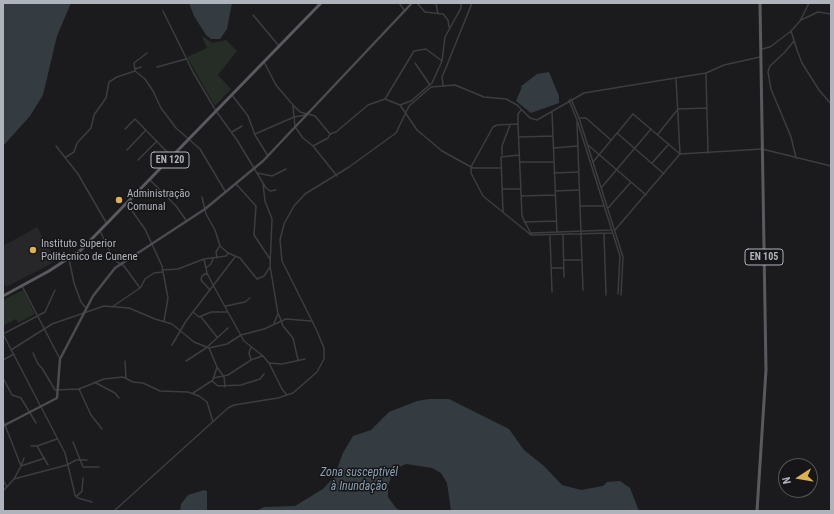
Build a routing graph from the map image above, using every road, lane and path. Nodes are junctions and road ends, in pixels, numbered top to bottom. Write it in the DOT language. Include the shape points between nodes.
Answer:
graph roads {
  1 [pos="321,3"];
  2 [pos="399,3"];
  3 [pos="412,3"];
  4 [pos="417,3"];
  5 [pos="436,3"];
  6 [pos="461,3"];
  7 [pos="472,3"];
  8 [pos="760,3"];
  9 [pos="809,3"];
  10 [pos="163,11"];
  11 [pos="406,11"];
  12 [pos="438,14"];
  13 [pos="831,14"];
  14 [pos="253,15"];
  15 [pos="800,21"];
  16 [pos="449,27"];
  17 [pos="792,30"];
  18 [pos="794,41"];
  19 [pos="279,46"];
  20 [pos="760,50"];
  21 [pos="147,54"];
  22 [pos="760,56"];
  23 [pos="186,59"];
  24 [pos="442,61"];
  25 [pos="264,62"];
  26 [pos="415,63"];
  27 [pos="141,67"];
  28 [pos="157,67"];
  29 [pos="135,70"];
  30 [pos="706,73"];
  31 [pos="676,78"];
  32 [pos="443,85"];
  33 [pos="430,86"];
  34 [pos="232,95"];
  35 [pos="385,98"];
  36 [pos="570,100"];
  37 [pos="831,104"];
  38 [pos="293,105"];
  39 [pos="400,105"];
  40 [pos="707,108"];
  41 [pos="678,109"];
  42 [pos="521,110"];
  43 [pos="216,111"];
  44 [pos="552,112"];
  45 [pos="307,114"];
  46 [pos="405,114"];
  47 [pos="294,116"];
  48 [pos="578,119"];
  49 [pos="518,124"];
  50 [pos="511,125"];
  51 [pos="242,126"];
  52 [pos="295,127"];
  53 [pos="125,129"];
  54 [pos="652,129"];
  55 [pos="146,130"];
  56 [pos="232,132"];
  57 [pos="617,132"];
  58 [pos="255,134"];
  59 [pos="330,134"];
  60 [pos="658,134"];
  61 [pos="553,136"];
  62 [pos="518,137"];
  63 [pos="189,140"];
  64 [pos="611,140"];
  65 [pos="157,141"];
  66 [pos="587,144"];
  67 [pos="669,144"];
  68 [pos="56,146"];
  69 [pos="313,146"];
  70 [pos="577,146"];
  71 [pos="554,148"];
  72 [pos="635,148"];
  73 [pos="127,150"];
  74 [pos="762,150"];
  75 [pos="708,153"];
  76 [pos="599,154"];
  77 [pos="680,154"];
  78 [pos="502,155"];
  79 [pos="519,155"];
  80 [pos="268,156"];
  81 [pos="66,157"];
  82 [pos="173,157"];
  83 [pos="796,158"];
  84 [pos="138,160"];
  85 [pos="520,162"];
  86 [pos="554,162"];
  87 [pos="593,162"];
  88 [pos="652,163"];
  89 [pos="831,166"];
  90 [pos="471,167"];
  91 [pos="254,168"];
  92 [pos="501,168"];
  93 [pos="286,169"];
  94 [pos="617,170"];
  95 [pos="578,172"];
  96 [pos="257,174"];
  97 [pos="554,174"];
  98 [pos="664,174"];
  99 [pos="337,176"];
  100 [pos="150,180"];
  101 [pos="631,182"];
  102 [pos="236,184"];
  103 [pos="263,184"];
  104 [pos="601,188"];
  105 [pos="502,189"];
  106 [pos="521,189"];
  107 [pos="276,190"];
  108 [pos="578,190"];
  109 [pos="555,191"];
  110 [pos="226,193"];
  111 [pos="555,195"];
  112 [pos="646,195"];
  113 [pos="521,196"];
  114 [pos="202,197"];
  115 [pos="126,204"];
  116 [pos="579,206"];
  117 [pos="604,206"];
  118 [pos="608,208"];
  119 [pos="205,209"];
  120 [pos="503,212"];
  121 [pos="187,220"];
  122 [pos="556,221"];
  123 [pos="524,222"];
  124 [pos="107,224"];
  125 [pos="611,230"];
  126 [pos="614,230"];
  127 [pos="100,231"];
  128 [pos="580,231"];
  129 [pos="557,232"];
  130 [pos="612,233"];
  131 [pos="530,234"];
  132 [pos="604,234"];
  133 [pos="550,235"];
  134 [pos="563,235"];
  135 [pos="581,235"];
  136 [pos="152,243"];
  137 [pos="220,246"];
  138 [pos="228,253"];
  139 [pos="235,257"];
  140 [pos="217,258"];
  141 [pos="69,259"];
  142 [pos="204,259"];
  143 [pos="213,259"];
  144 [pos="271,260"];
  145 [pos="564,260"];
  146 [pos="582,260"];
  147 [pos="120,264"];
  148 [pos="270,266"];
  149 [pos="206,268"];
  150 [pos="551,268"];
  151 [pos="564,268"];
  152 [pos="162,270"];
  153 [pos="207,273"];
  154 [pos="564,277"];
  155 [pos="22,286"];
  156 [pos="213,286"];
  157 [pos="140,287"];
  158 [pos="55,290"];
  159 [pos="210,290"];
  160 [pos="583,290"];
  161 [pos="552,292"];
  162 [pos="606,295"];
  163 [pos="3,296"];
  164 [pos="250,298"];
  165 [pos="225,306"];
  166 [pos="112,307"];
  167 [pos="86,308"];
  168 [pos="84,312"];
  169 [pos="193,312"];
  170 [pos="228,312"];
  171 [pos="278,314"];
  172 [pos="38,316"];
  173 [pos="201,316"];
  174 [pos="164,321"];
  175 [pos="280,321"];
  176 [pos="312,321"];
  177 [pos="273,325"];
  178 [pos="228,328"];
  179 [pos="44,329"];
  180 [pos="181,331"];
  181 [pos="3,334"];
  182 [pos="241,335"];
  183 [pos="217,337"];
  184 [pos="172,345"];
  185 [pos="252,347"];
  186 [pos="208,348"];
  187 [pos="11,350"];
  188 [pos="33,353"];
  189 [pos="14,354"];
  190 [pos="263,356"];
  191 [pos="60,359"];
  192 [pos="305,359"];
  193 [pos="3,360"];
  194 [pos="251,360"];
  195 [pos="298,360"];
  196 [pos="125,361"];
  197 [pos="186,361"];
  198 [pos="269,363"];
  199 [pos="216,367"];
  200 [pos="264,374"];
  201 [pos="224,376"];
  202 [pos="3,378"];
  203 [pos="126,378"];
  204 [pos="213,378"];
  205 [pos="212,381"];
  206 [pos="94,382"];
  207 [pos="225,387"];
  208 [pos="79,389"];
  209 [pos="59,390"];
  210 [pos="192,393"];
  211 [pos="287,395"];
  212 [pos="119,398"];
  213 [pos="41,407"];
  214 [pos="30,413"];
  215 [pos="3,420"];
  216 [pos="213,422"];
  217 [pos="36,423"];
  218 [pos="4,426"];
  219 [pos="102,429"];
  220 [pos="57,439"];
  221 [pos="73,442"];
  222 [pos="31,446"];
  223 [pos="37,446"];
  224 [pos="24,458"];
  225 [pos="45,458"];
  226 [pos="81,460"];
  227 [pos="87,460"];
  228 [pos="48,465"];
  229 [pos="67,465"];
  230 [pos="20,466"];
  231 [pos="99,467"];
  232 [pos="83,478"];
  233 [pos="14,479"];
  234 [pos="3,480"];
  235 [pos="7,487"];
  236 [pos="3,490"];
  237 [pos="76,497"];
  238 [pos="92,502"];
  239 [pos="114,511"];
  240 [pos="758,511"];
  1 -- 19 [label="main road, EN 120"];
  2 -- 11 [label="street"];
  3 -- 11 [label="street"];
  4 -- 12 [label="street" via="425,12"];
  5 -- 12 [label="street"];
  6 -- 16 [label="street"];
  7 -- 32 [label="street" via="442,77"];
  8 -- 20 [label="main road, EN 105"];
  9 -- 15 [label="street"];
  10 -- 23 [label="street"];
  11 -- 45 [label="street"];
  12 -- 16 [label="street" via="446,16"];
  13 -- 15 [label="street" via="816,12"];
  14 -- 19 [label="street"];
  15 -- 17 [label="street"];
  16 -- 24 [label="street" via="444,41"];
  17 -- 18 [label="street"];
  17 -- 20 [label="street" via="770,47"];
  18 -- 37 [label="street" via="806,69"];
  18 -- 83 [label="street" via="770,66 768,72 771,89 791,137"];
  19 -- 25 [label="main road, EN 120"];
  20 -- 22 [label="main road, EN 105"];
  21 -- 29 [label="street" via="134,64"];
  22 -- 30 [label="street" via="724,65"];
  22 -- 74 [label="main road, EN 105"];
  23 -- 28 [label="street"];
  23 -- 43 [label="street"];
  24 -- 33 [label="street"];
  24 -- 35 [label="street" via="426,49 414,51"];
  25 -- 34 [label="main road, EN 120"];
  25 -- 38 [label="street" via="276,85"];
  26 -- 33 [label="street"];
  27 -- 29 [label="street"];
  29 -- 63 [label="street" via="157,96 164,113"];
  29 -- 81 [label="street" via="110,82 106,98 94,115 91,128 77,143 74,152"];
  30 -- 31 [label="street"];
  30 -- 40 [label="street"];
  31 -- 36 [label="street" via="584,93"];
  31 -- 41 [label="street"];
  32 -- 33 [label="street"];
  32 -- 42 [label="street" via="455,85 484,96 509,100"];
  33 -- 39 [label="street" via="411,101"];
  33 -- 46 [label="street" via="409,106"];
  34 -- 43 [label="main road, EN 120"];
  34 -- 58 [label="street" via="248,116"];
  35 -- 39 [label="street"];
  35 -- 59 [label="street" via="368,105 336,132"];
  36 -- 44 [label="street"];
  36 -- 48 [label="street"];
  38 -- 45 [label="street" via="300,112"];
  38 -- 47 [label="street"];
  39 -- 46 [label="street"];
  40 -- 41 [label="street"];
  40 -- 75 [label="street"];
  41 -- 60 [label="street"];
  41 -- 77 [label="street"];
  42 -- 44 [label="street" via="530,118 537,120"];
  42 -- 49 [label="street" via="518,114"];
  43 -- 56 [label="street"];
  43 -- 63 [label="main road, EN 120"];
  44 -- 61 [label="street"];
  45 -- 47 [label="street"];
  45 -- 52 [label="street"];
  45 -- 59 [label="street" via="315,116"];
  46 -- 90 [label="street" via="417,130 442,151"];
  46 -- 99 [label="street" via="396,133"];
  47 -- 52 [label="street"];
  47 -- 58 [label="street"];
  48 -- 64 [label="street" via="586,118"];
  48 -- 66 [label="street"];
  48 -- 70 [label="street"];
  48 -- 117 [label="street"];
  49 -- 50 [label="street"];
  49 -- 62 [label="street"];
  50 -- 78 [label="street" via="502,146"];
  50 -- 90 [label="street" via="493,127"];
  51 -- 56 [label="street"];
  52 -- 69 [label="street"];
  52 -- 80 [label="street"];
  53 -- 55 [label="street" via="135,119"];
  54 -- 57 [label="street" via="633,114"];
  54 -- 60 [label="street"];
  54 -- 72 [label="street"];
  55 -- 65 [label="street"];
  55 -- 73 [label="street"];
  56 -- 91 [label="street"];
  57 -- 64 [label="street"];
  57 -- 72 [label="street"];
  58 -- 80 [label="street"];
  59 -- 69 [label="street" via="328,138"];
  60 -- 67 [label="street"];
  61 -- 62 [label="street"];
  61 -- 71 [label="street"];
  62 -- 79 [label="street"];
  63 -- 82 [label="main road, EN 120"];
  63 -- 110 [label="street" via="205,155"];
  64 -- 76 [label="street"];
  65 -- 82 [label="street"];
  65 -- 84 [label="street"];
  66 -- 76 [label="street"];
  66 -- 87 [label="street"];
  67 -- 77 [label="street"];
  67 -- 88 [label="street"];
  68 -- 81 [label="street"];
  69 -- 99 [label="street"];
  70 -- 71 [label="street"];
  70 -- 95 [label="street"];
  71 -- 86 [label="street"];
  72 -- 88 [label="street"];
  72 -- 94 [label="street"];
  74 -- 75 [label="street"];
  74 -- 83 [label="street"];
  74 -- 240 [label="main road, EN 105" via="766,370"];
  75 -- 77 [label="street"];
  76 -- 87 [label="street"];
  76 -- 94 [label="street"];
  77 -- 98 [label="street"];
  78 -- 79 [label="street"];
  78 -- 92 [label="street"];
  79 -- 85 [label="street"];
  80 -- 91 [label="street"];
  81 -- 124 [label="street"];
  82 -- 100 [label="main road, EN 120"];
  83 -- 89 [label="street"];
  85 -- 86 [label="street"];
  85 -- 106 [label="street"];
  86 -- 97 [label="street"];
  87 -- 104 [label="street"];
  88 -- 98 [label="street"];
  90 -- 92 [label="street"];
  90 -- 120 [label="street" via="471,173 483,196"];
  91 -- 96 [label="street"];
  91 -- 102 [label="street"];
  92 -- 105 [label="street"];
  93 -- 96 [label="street" via="272,176"];
  94 -- 101 [label="street"];
  94 -- 104 [label="street"];
  95 -- 97 [label="street"];
  95 -- 108 [label="street"];
  96 -- 103 [label="street"];
  97 -- 109 [label="street"];
  98 -- 112 [label="street"];
  99 -- 176 [label="street" via="301,198 287,216 282,232 282,261"];
  100 -- 115 [label="main road, EN 120"];
  100 -- 121 [label="street"];
  101 -- 112 [label="street"];
  101 -- 118 [label="street"];
  102 -- 110 [label="street"];
  102 -- 144 [label="street" via="256,208 254,235"];
  103 -- 107 [label="street" via="268,190"];
  103 -- 144 [label="street" via="265,201 272,220"];
  104 -- 118 [label="street"];
  105 -- 106 [label="street"];
  105 -- 120 [label="street"];
  106 -- 113 [label="street"];
  108 -- 109 [label="street"];
  108 -- 116 [label="street"];
  109 -- 111 [label="street"];
  110 -- 119 [label="street"];
  111 -- 113 [label="street"];
  111 -- 122 [label="street"];
  112 -- 126 [label="street"];
  113 -- 123 [label="street"];
  114 -- 119 [label="street"];
  115 -- 124 [label="main road, EN 120"];
  115 -- 136 [label="street"];
  116 -- 117 [label="street"];
  116 -- 128 [label="street"];
  117 -- 125 [label="street"];
  118 -- 126 [label="street"];
  119 -- 121 [label="street"];
  119 -- 137 [label="street"];
  120 -- 131 [label="street"];
  121 -- 136 [label="street"];
  122 -- 123 [label="street"];
  122 -- 129 [label="street"];
  123 -- 131 [label="street"];
  124 -- 127 [label="main road, EN 120"];
  125 -- 128 [label="street"];
  125 -- 130 [label="street"];
  126 -- 130 [label="street" via="623,261 619,294 621,261"];
  127 -- 141 [label="main road, EN 120"];
  127 -- 147 [label="street" via="114,260"];
  128 -- 129 [label="street"];
  128 -- 135 [label="street"];
  129 -- 131 [label="street"];
  130 -- 132 [label="street"];
  131 -- 133 [label="street"];
  132 -- 135 [label="street"];
  132 -- 162 [label="street"];
  133 -- 134 [label="street"];
  133 -- 150 [label="street"];
  134 -- 135 [label="street"];
  134 -- 145 [label="street"];
  135 -- 146 [label="street"];
  136 -- 147 [label="street"];
  136 -- 152 [label="street"];
  137 -- 138 [label="street"];
  137 -- 140 [label="street" via="216,252"];
  138 -- 139 [label="street"];
  138 -- 140 [label="street"];
  139 -- 148 [label="street" via="241,260 257,279 264,276"];
  139 -- 156 [label="street"];
  140 -- 143 [label="street"];
  141 -- 155 [label="main road, EN 120"];
  141 -- 167 [label="street" via="74,283"];
  142 -- 143 [label="street"];
  142 -- 149 [label="street"];
  142 -- 152 [label="street" via="176,270"];
  143 -- 149 [label="street"];
  144 -- 148 [label="street"];
  145 -- 146 [label="street"];
  145 -- 151 [label="street"];
  146 -- 160 [label="street"];
  147 -- 157 [label="street"];
  147 -- 167 [label="street" via="100,286"];
  148 -- 171 [label="street"];
  149 -- 153 [label="street"];
  150 -- 151 [label="street"];
  150 -- 161 [label="street"];
  151 -- 154 [label="street"];
  152 -- 157 [label="street" via="145,278"];
  152 -- 174 [label="street" via="168,298"];
  153 -- 156 [label="street"];
  153 -- 159 [label="street" via="201,280"];
  155 -- 163 [label="main road, EN 120"];
  155 -- 172 [label="street"];
  156 -- 159 [label="street"];
  156 -- 165 [label="street"];
  157 -- 166 [label="street"];
  158 -- 172 [label="street" via="46,311"];
  159 -- 169 [label="street"];
  164 -- 165 [label="street" via="245,302"];
  165 -- 170 [label="street"];
  166 -- 168 [label="street" via="104,306"];
  166 -- 174 [label="street" via="131,309 155,320"];
  167 -- 168 [label="street"];
  168 -- 179 [label="street"];
  168 -- 191 [label="street"];
  169 -- 173 [label="street"];
  169 -- 180 [label="street"];
  170 -- 173 [label="street" via="211,312"];
  170 -- 182 [label="street"];
  171 -- 175 [label="street"];
  171 -- 177 [label="street"];
  172 -- 179 [label="street"];
  172 -- 181 [label="street"];
  173 -- 183 [label="street"];
  174 -- 180 [label="street"];
  175 -- 176 [label="street" via="292,318"];
  175 -- 177 [label="street"];
  175 -- 195 [label="street" via="293,338"];
  176 -- 211 [label="street" via="324,348 322,363 312,377"];
  177 -- 182 [label="street"];
  178 -- 183 [label="street"];
  179 -- 187 [label="street"];
  179 -- 191 [label="street"];
  180 -- 184 [label="street"];
  180 -- 186 [label="street" via="194,342"];
  181 -- 187 [label="street"];
  182 -- 185 [label="street"];
  182 -- 186 [label="street" via="227,344"];
  183 -- 186 [label="street"];
  185 -- 190 [label="street"];
  185 -- 194 [label="street" via="249,353"];
  186 -- 197 [label="street"];
  186 -- 199 [label="street"];
  187 -- 189 [label="street"];
  188 -- 209 [label="street" via="54,389"];
  189 -- 193 [label="street"];
  189 -- 213 [label="street"];
  190 -- 194 [label="street"];
  190 -- 198 [label="street"];
  191 -- 209 [label="street"];
  192 -- 195 [label="street"];
  194 -- 201 [label="street"];
  195 -- 198 [label="street" via="282,364"];
  196 -- 203 [label="street"];
  198 -- 211 [label="street"];
  199 -- 201 [label="street"];
  199 -- 204 [label="street"];
  200 -- 207 [label="street" via="260,379 245,384"];
  201 -- 204 [label="street"];
  201 -- 207 [label="street"];
  202 -- 214 [label="street" via="12,395 21,398"];
  203 -- 206 [label="street"];
  203 -- 210 [label="street" via="160,391"];
  204 -- 205 [label="street"];
  205 -- 207 [label="street" via="218,386"];
  205 -- 210 [label="street"];
  206 -- 208 [label="street"];
  206 -- 212 [label="street"];
  208 -- 209 [label="street"];
  208 -- 219 [label="street" via="91,415"];
  209 -- 213 [label="street" via="57,398"];
  210 -- 216 [label="street" via="207,402"];
  211 -- 216 [label="street" via="234,405"];
  213 -- 214 [label="street"];
  213 -- 220 [label="street"];
  214 -- 217 [label="street"];
  214 -- 218 [label="street"];
  215 -- 218 [label="street"];
  216 -- 239 [label="street"];
  218 -- 230 [label="street"];
  220 -- 223 [label="street"];
  220 -- 229 [label="street" via="65,453"];
  221 -- 226 [label="street"];
  222 -- 223 [label="street"];
  223 -- 225 [label="street"];
  224 -- 230 [label="street"];
  225 -- 228 [label="street"];
  225 -- 230 [label="street"];
  226 -- 227 [label="street"];
  226 -- 229 [label="street"];
  226 -- 231 [label="street" via="84,467"];
  229 -- 233 [label="street"];
  229 -- 237 [label="street"];
  230 -- 233 [label="street"];
  232 -- 237 [label="street" via="82,491"];
  233 -- 235 [label="street"];
  234 -- 235 [label="street"];
  235 -- 236 [label="street"];
  237 -- 238 [label="street"];
}
